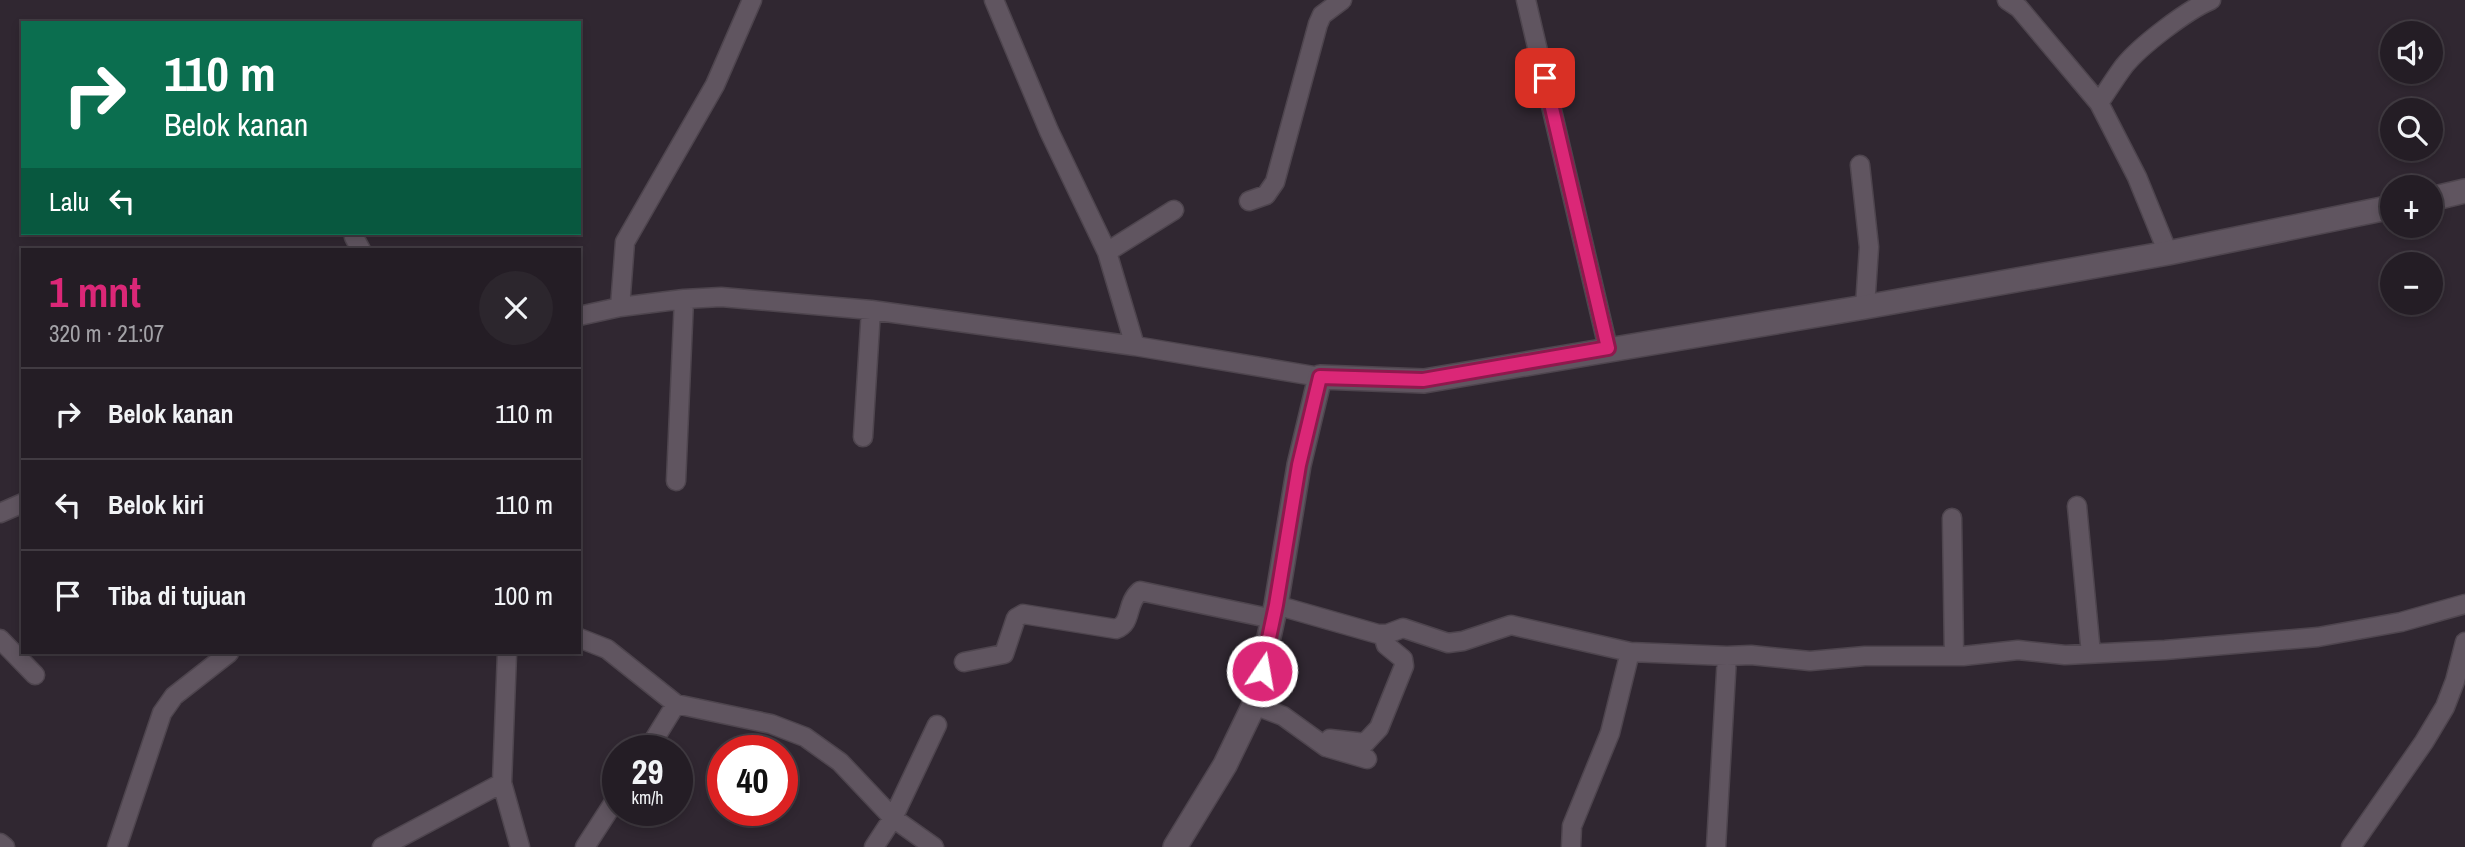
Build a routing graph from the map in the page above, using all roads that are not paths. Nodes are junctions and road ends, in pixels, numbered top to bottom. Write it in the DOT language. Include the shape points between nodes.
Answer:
graph roads {
  1 [pos="752,0"];
  2 [pos="994,0"];
  3 [pos="1342,0"];
  4 [pos="1526,0"];
  5 [pos="2007,0"];
  6 [pos="2204,1"];
  7 [pos="2099,103"];
  8 [pos="1860,165"];
  9 [pos="2465,191"];
  10 [pos="2443,196"];
  11 [pos="1249,201"];
  12 [pos="2380,209"];
  13 [pos="1174,210"];
  14 [pos="1107,252"];
  15 [pos="2168,253"];
  16 [pos="684,299"];
  17 [pos="620,307"];
  18 [pos="1865,307"];
  19 [pos="871,310"];
  20 [pos="581,316"];
  21 [pos="1135,346"];
  22 [pos="1608,348"];
  23 [pos="1320,377"];
  24 [pos="863,437"];
  25 [pos="676,481"];
  26 [pos="21,504"];
  27 [pos="2077,506"];
  28 [pos="0,513"];
  29 [pos="1952,518"];
  30 [pos="2465,604"];
  31 [pos="1275,612"];
  32 [pos="1383,634"];
  33 [pos="0,639"];
  34 [pos="581,639"];
  35 [pos="2465,642"];
  36 [pos="1630,652"];
  37 [pos="228,654"];
  38 [pos="507,654"];
  39 [pos="2091,654"];
  40 [pos="1727,656"];
  41 [pos="1954,656"];
  42 [pos="964,662"];
  43 [pos="34,675"];
  44 [pos="677,704"];
  45 [pos="1254,705"];
  46 [pos="937,725"];
  47 [pos="657,735"];
  48 [pos="1326,747"];
  49 [pos="1367,759"];
  50 [pos="502,783"];
  51 [pos="893,818"];
  52 [pos="602,821"];
  53 [pos="0,844"];
  54 [pos="5,847"];
  55 [pos="117,847"];
  56 [pos="382,847"];
  57 [pos="520,847"];
  58 [pos="585,847"];
  59 [pos="874,847"];
  60 [pos="934,847"];
  61 [pos="1175,847"];
  62 [pos="1571,847"];
  63 [pos="1716,847"];
  64 [pos="2351,847"];
  1 -- 17 [label="street" via="715,85 625,242"];
  2 -- 14 [label="street"];
  3 -- 11 [label="street" via="1318,24 1275,182 1266,195"];
  4 -- 22 [label="street"];
  5 -- 7 [label="street" via="2019,8"];
  6 -- 7 [label="street" via="2125,65"];
  7 -- 15 [label="street" via="2137,177"];
  8 -- 18 [label="street" via="1869,247"];
  9 -- 10 [label="street"];
  12 -- 15 [label="street"];
  13 -- 14 [label="street"];
  14 -- 21 [label="street"];
  15 -- 18 [label="street"];
  16 -- 17 [label="street"];
  16 -- 19 [label="street" via="721,297"];
  16 -- 25 [label="street"];
  17 -- 20 [label="street"];
  18 -- 22 [label="street"];
  19 -- 21 [label="street"];
  19 -- 24 [label="street"];
  21 -- 23 [label="street"];
  22 -- 23 [label="street" via="1423,380"];
  23 -- 31 [label="street" via="1299,465"];
  26 -- 28 [label="street"];
  27 -- 39 [label="street"];
  29 -- 41 [label="street"];
  30 -- 39 [label="street" via="2318,638"];
  31 -- 32 [label="street"];
  31 -- 42 [label="street" via="1140,591 1131,600 1122,627 1023,614 1016,618 1004,654"];
  31 -- 45 [label="street"];
  32 -- 36 [label="street" via="1403,628 1448,643 1511,625"];
  32 -- 48 [label="street" via="1385,645 1403,659 1404,666 1379,729 1365,743 1330,739"];
  33 -- 43 [label="street"];
  34 -- 44 [label="street" via="607,649"];
  35 -- 64 [label="street" via="2445,707"];
  36 -- 40 [label="street"];
  36 -- 62 [label="street" via="1610,733 1572,826"];
  37 -- 55 [label="street" via="174,696 162,713"];
  38 -- 50 [label="street"];
  39 -- 41 [label="street" via="2018,650"];
  40 -- 41 [label="street" via="1810,661"];
  40 -- 63 [label="street"];
  44 -- 47 [label="street"];
  44 -- 51 [label="street" via="772,724 804,737 840,762"];
  45 -- 48 [label="street" via="1283,716"];
  45 -- 61 [label="street" via="1225,765"];
  46 -- 51 [label="street"];
  48 -- 49 [label="street"];
  50 -- 56 [label="street"];
  50 -- 57 [label="street"];
  51 -- 59 [label="street"];
  51 -- 60 [label="street"];
  52 -- 58 [label="street"];
  53 -- 54 [label="street"];
}
